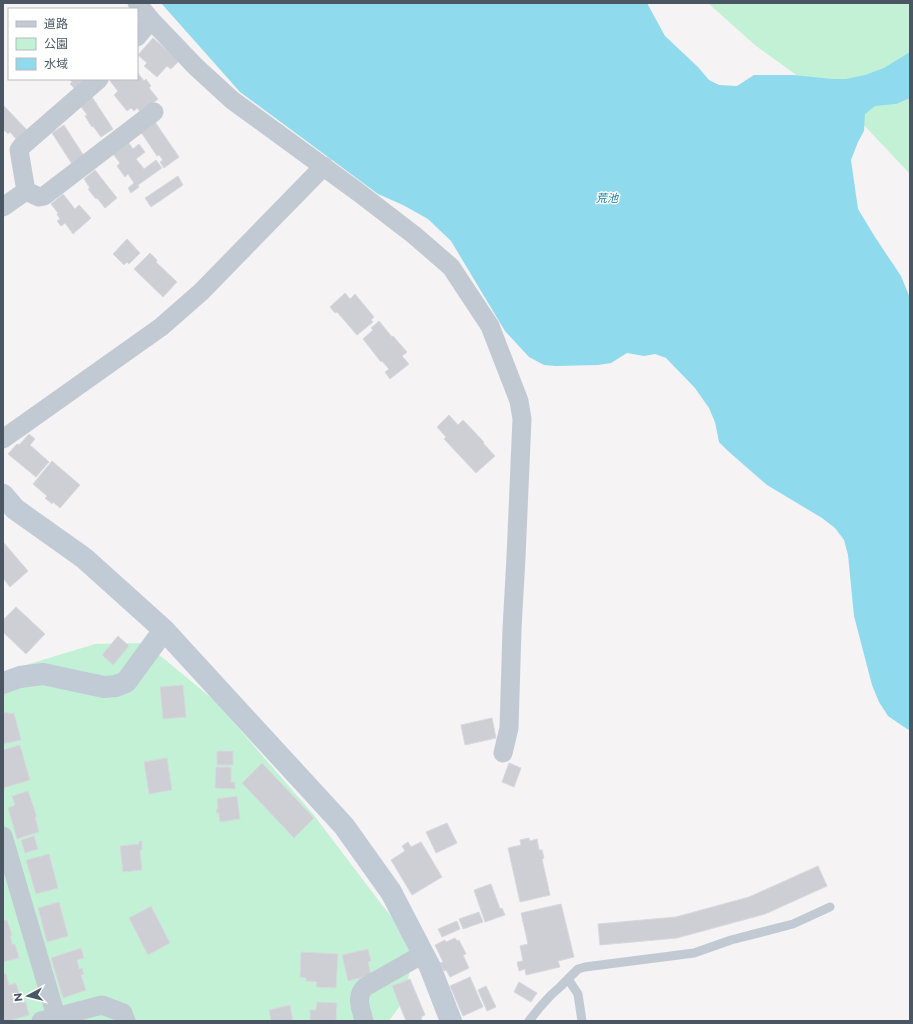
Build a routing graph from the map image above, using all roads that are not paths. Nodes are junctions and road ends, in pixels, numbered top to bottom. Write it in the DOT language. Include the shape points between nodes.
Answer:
graph roads {
  1 [pos="137,3"];
  2 [pos="151,20"];
  3 [pos="138,36"];
  4 [pos="98,80"];
  5 [pos="154,112"];
  6 [pos="324,166"];
  7 [pos="26,191"];
  8 [pos="3,207"];
  9 [pos="3,439"];
  10 [pos="3,495"];
  11 [pos="164,630"];
  12 [pos="3,683"];
  13 [pos="503,753"];
  14 [pos="3,836"];
  15 [pos="830,907"];
  16 [pos="423,954"];
  17 [pos="568,979"];
  18 [pos="48,1019"];
  19 [pos="126,1021"];
  20 [pos="364,1021"];
  21 [pos="451,1021"];
  22 [pos="529,1021"];
  23 [pos="582,1021"];
  1 -- 2 [label="street"];
  2 -- 3 [label="street"];
  2 -- 6 [label="street" via="232,100"];
  4 -- 7 [label="street" via="19,150"];
  5 -- 7 [label="street" via="44,196 39,197"];
  6 -- 9 [label="street" via="201,292 162,327"];
  6 -- 13 [label="street" via="414,235 451,267 490,326 519,401 522,419 509,728"];
  7 -- 8 [label="street"];
  10 -- 11 [label="street" via="15,509 84,558"];
  11 -- 12 [label="street" via="126,682 116,686 104,687 42,674 20,677"];
  11 -- 16 [label="street" via="344,826 391,892"];
  14 -- 18 [label="street"];
  15 -- 17 [label="lane" via="793,924 731,940 694,953 585,967 578,969"];
  16 -- 20 [label="street" via="361,991 359,1002"];
  16 -- 21 [label="street"];
  17 -- 22 [label="lane"];
  17 -- 23 [label="lane" via="578,994"];
  18 -- 19 [label="street" via="102,1005 123,1013"];
}
